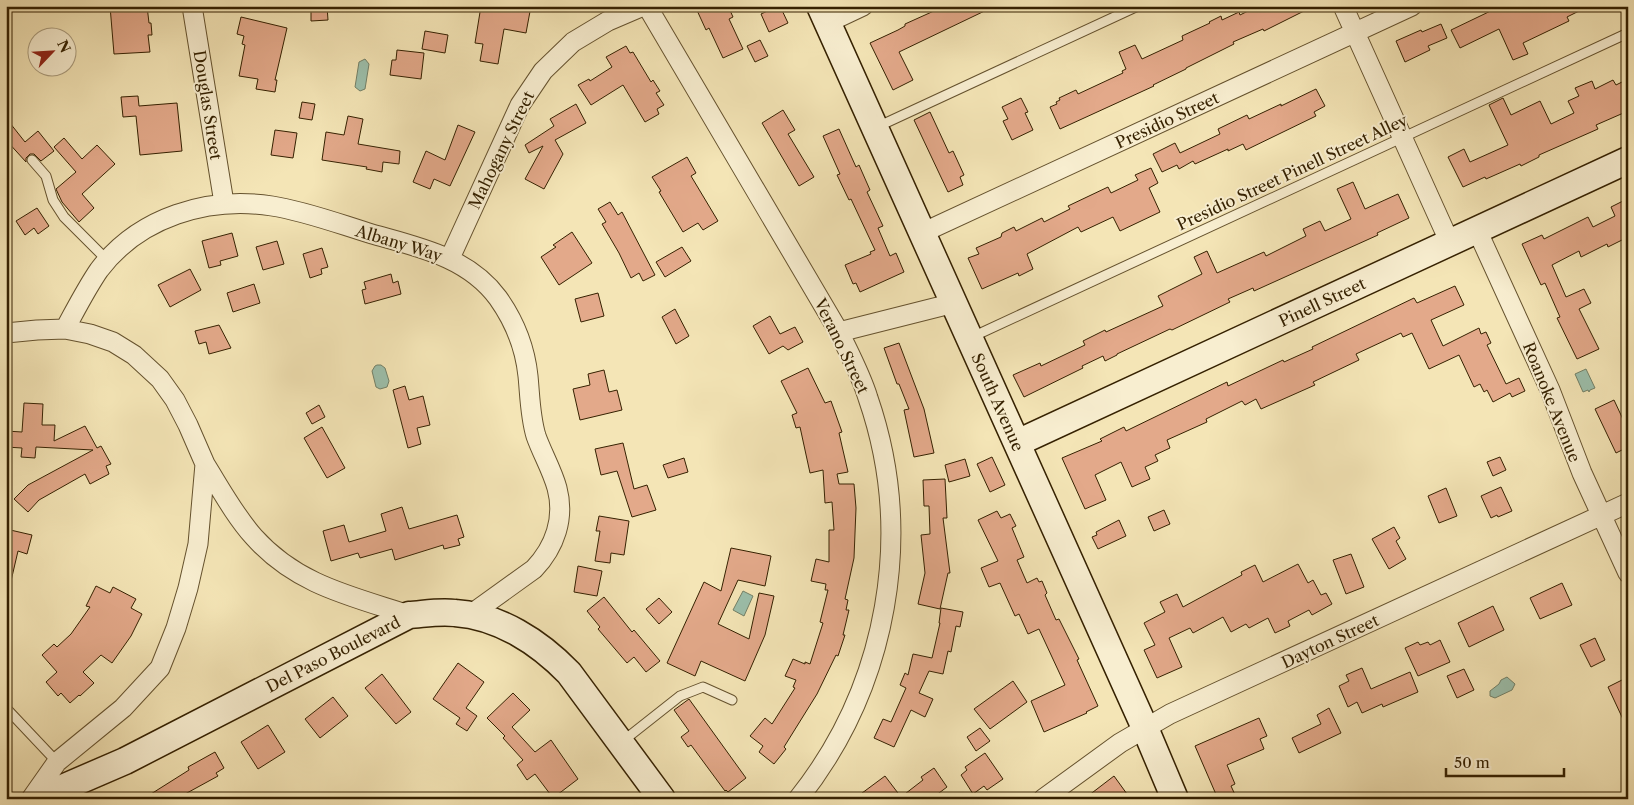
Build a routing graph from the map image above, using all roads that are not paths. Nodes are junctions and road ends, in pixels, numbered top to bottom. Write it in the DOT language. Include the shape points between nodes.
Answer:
graph roads {
  1 [pos="192,6"];
  2 [pos="643,6"];
  3 [pos="647,6"];
  4 [pos="863,6"];
  5 [pos="1138,6"];
  6 [pos="1343,6"];
  7 [pos="1412,6"];
  8 [pos="824,14"];
  9 [pos="1355,33"];
  10 [pos="1628,33"];
  11 [pos="875,128"];
  12 [pos="1402,137"];
  13 [pos="32,160"];
  14 [pos="1628,160"];
  15 [pos="224,203"];
  16 [pos="1477,230"];
  17 [pos="922,233"];
  18 [pos="1450,243"];
  19 [pos="450,258"];
  20 [pos="108,261"];
  21 [pos="954,303"];
  22 [pos="66,329"];
  23 [pos="839,332"];
  24 [pos="6,334"];
  25 [pos="970,338"];
  26 [pos="1017,444"];
  27 [pos="205,464"];
  28 [pos="1628,503"];
  29 [pos="1602,516"];
  30 [pos="1628,573"];
  31 [pos="409,615"];
  32 [pos="470,615"];
  33 [pos="732,700"];
  34 [pos="6,708"];
  35 [pos="1145,728"];
  36 [pos="620,742"];
  37 [pos="57,762"];
  38 [pos="31,799"];
  39 [pos="37,799"];
  40 [pos="662,799"];
  41 [pos="798,799"];
  42 [pos="1043,799"];
  43 [pos="1175,799"];
  1 -- 15 [label="street, Douglas Street"];
  2 -- 19 [label="street, Mahogany Street" via="608,21 581,38 543,71 520,105"];
  3 -- 23 [label="street, Verano Street"];
  4 -- 8 [label="street"];
  5 -- 11 [label="lane"];
  6 -- 9 [label="street"];
  7 -- 9 [label="street, Presidio Street"];
  8 -- 11 [label="street, South Avenue"];
  9 -- 12 [label="street"];
  9 -- 17 [label="street, Presidio Street"];
  10 -- 12 [label="lane, Presidio Street Pinell Street Alley"];
  11 -- 17 [label="street, South Avenue"];
  12 -- 18 [label="street"];
  12 -- 25 [label="lane, Presidio Street Pinell Street Alley"];
  13 -- 20 [label="lane" via="46,176 53,200 64,217"];
  14 -- 16 [label="street, Pinell Street"];
  15 -- 19 [label="street, Albany Way" via="285,209"];
  15 -- 20 [label="street, Albany Way" via="193,209 147,228"];
  16 -- 18 [label="street, Pinell Street"];
  16 -- 29 [label="street, Roanoke Avenue" via="1550,390"];
  17 -- 21 [label="street, South Avenue"];
  18 -- 26 [label="street, Pinell Street"];
  19 -- 32 [label="street, Albany Way" via="486,285 516,328 524,352 533,427 556,486 560,508 555,536 542,561"];
  20 -- 22 [label="street, Albany Way" via="86,289"];
  21 -- 23 [label="street"];
  21 -- 25 [label="street, South Avenue"];
  22 -- 24 [label="street"];
  22 -- 27 [label="street" via="113,342 152,370 175,400"];
  23 -- 41 [label="street, Verano Street" via="858,370 880,440 891,512 891,556 878,642 864,684 825,762"];
  25 -- 26 [label="street, South Avenue"];
  26 -- 35 [label="street, South Avenue"];
  27 -- 31 [label="street" via="253,536 290,569 312,582"];
  27 -- 37 [label="street" via="198,544 176,628 160,668 123,708"];
  28 -- 29 [label="street, Dayton Street"];
  29 -- 30 [label="street, Roanoke Avenue"];
  29 -- 35 [label="street, Dayton Street"];
  31 -- 32 [label="street, Del Paso Boulevard" via="455,612"];
  31 -- 39 [label="street, Del Paso Boulevard" via="125,761"];
  32 -- 36 [label="street, Del Paso Boulevard" via="518,633 540,647 569,673"];
  33 -- 36 [label="lane" via="703,687 680,696"];
  34 -- 37 [label="lane"];
  35 -- 42 [label="street, Dayton Street" via="1120,742"];
  35 -- 43 [label="street, South Avenue"];
  36 -- 40 [label="street, Del Paso Boulevard"];
  37 -- 38 [label="street"];
}
